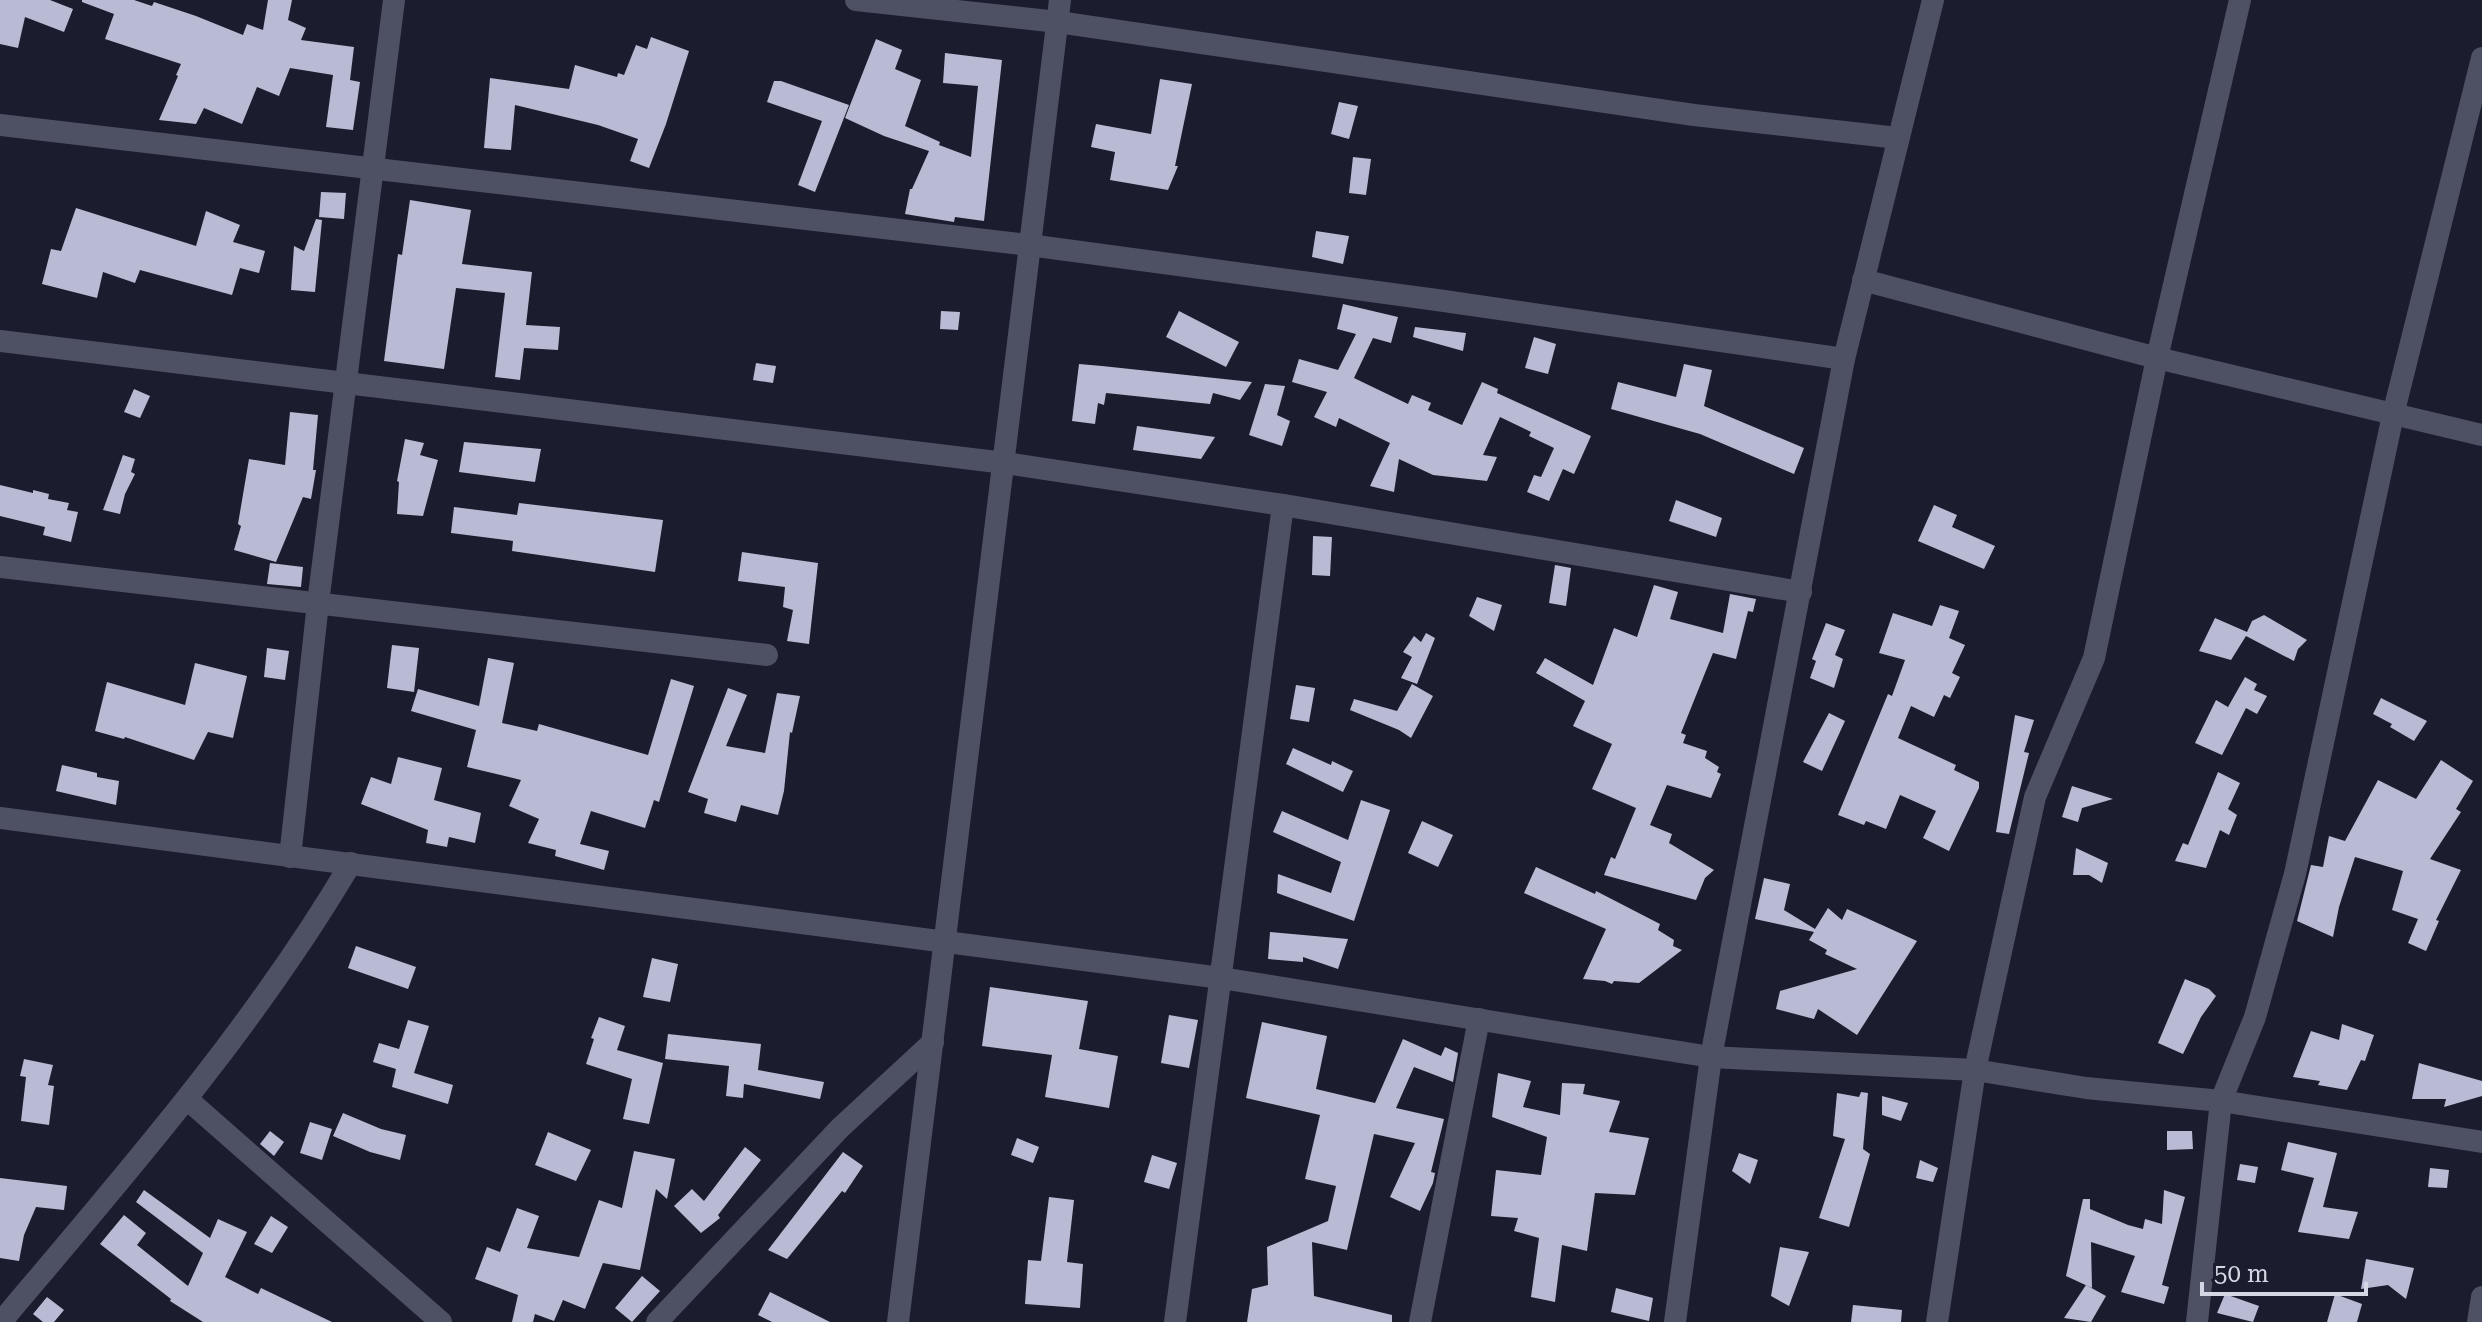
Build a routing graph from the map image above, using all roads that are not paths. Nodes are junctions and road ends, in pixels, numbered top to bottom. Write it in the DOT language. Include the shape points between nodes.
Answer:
graph roads {
  1 [pos="394,0"];
  2 [pos="856,0"];
  3 [pos="1933,0"];
  4 [pos="2240,0"];
  5 [pos="1059,11"];
  6 [pos="2482,58"];
  7 [pos="0,125"];
  8 [pos="1898,138"];
  9 [pos="372,169"];
  10 [pos="1029,245"];
  11 [pos="1863,280"];
  12 [pos="0,341"];
  13 [pos="2157,358"];
  14 [pos="1844,359"];
  15 [pos="345,384"];
  16 [pos="2393,415"];
  17 [pos="2482,435"];
  18 [pos="1005,463"];
  19 [pos="1283,505"];
  20 [pos="0,567"];
  21 [pos="1801,592"];
  22 [pos="318,603"];
  23 [pos="767,655"];
  24 [pos="0,818"];
  25 [pos="290,857"];
  26 [pos="351,863"];
  27 [pos="945,943"];
  28 [pos="1221,978"];
  29 [pos="1479,1019"];
  30 [pos="933,1042"];
  31 [pos="1711,1057"];
  32 [pos="1975,1070"];
  33 [pos="187,1099"];
  34 [pos="2221,1101"];
  35 [pos="2482,1142"];
  36 [pos="2482,1297"];
  37 [pos="2,1320"];
  38 [pos="441,1322"];
  39 [pos="657,1322"];
  40 [pos="898,1322"];
  41 [pos="1175,1322"];
  42 [pos="1420,1322"];
  43 [pos="1675,1322"];
  44 [pos="1937,1322"];
  45 [pos="2197,1322"];
  46 [pos="2478,1322"];
  1 -- 9 [label="street"];
  2 -- 5 [label="street"];
  3 -- 8 [label="street"];
  4 -- 13 [label="street"];
  5 -- 8 [label="street" via="1694,115"];
  5 -- 10 [label="street"];
  6 -- 16 [label="street"];
  7 -- 9 [label="street"];
  8 -- 11 [label="street"];
  9 -- 10 [label="street"];
  9 -- 15 [label="street"];
  10 -- 14 [label="street"];
  10 -- 18 [label="street"];
  11 -- 13 [label="street"];
  11 -- 14 [label="street"];
  12 -- 15 [label="street"];
  13 -- 16 [label="street"];
  13 -- 32 [label="street" via="2094,658 2035,797"];
  14 -- 21 [label="street"];
  15 -- 18 [label="street"];
  15 -- 22 [label="street"];
  16 -- 17 [label="street"];
  16 -- 34 [label="street" via="2295,874 2255,1017"];
  18 -- 19 [label="street"];
  18 -- 27 [label="street"];
  19 -- 21 [label="street"];
  19 -- 28 [label="street"];
  20 -- 22 [label="street"];
  21 -- 31 [label="street"];
  22 -- 23 [label="street"];
  22 -- 25 [label="street"];
  24 -- 25 [label="street"];
  25 -- 26 [label="street"];
  26 -- 27 [label="street"];
  26 -- 33 [label="street" via="293,954"];
  27 -- 28 [label="street"];
  27 -- 30 [label="street"];
  28 -- 29 [label="street"];
  28 -- 41 [label="street"];
  29 -- 31 [label="street"];
  29 -- 42 [label="street"];
  30 -- 39 [label="street" via="840,1128"];
  30 -- 40 [label="street"];
  31 -- 32 [label="street"];
  31 -- 43 [label="street"];
  32 -- 34 [label="street"];
  32 -- 44 [label="street"];
  33 -- 37 [label="street"];
  33 -- 38 [label="street"];
  34 -- 35 [label="street"];
  34 -- 45 [label="street"];
  36 -- 46 [label="street"];
}
